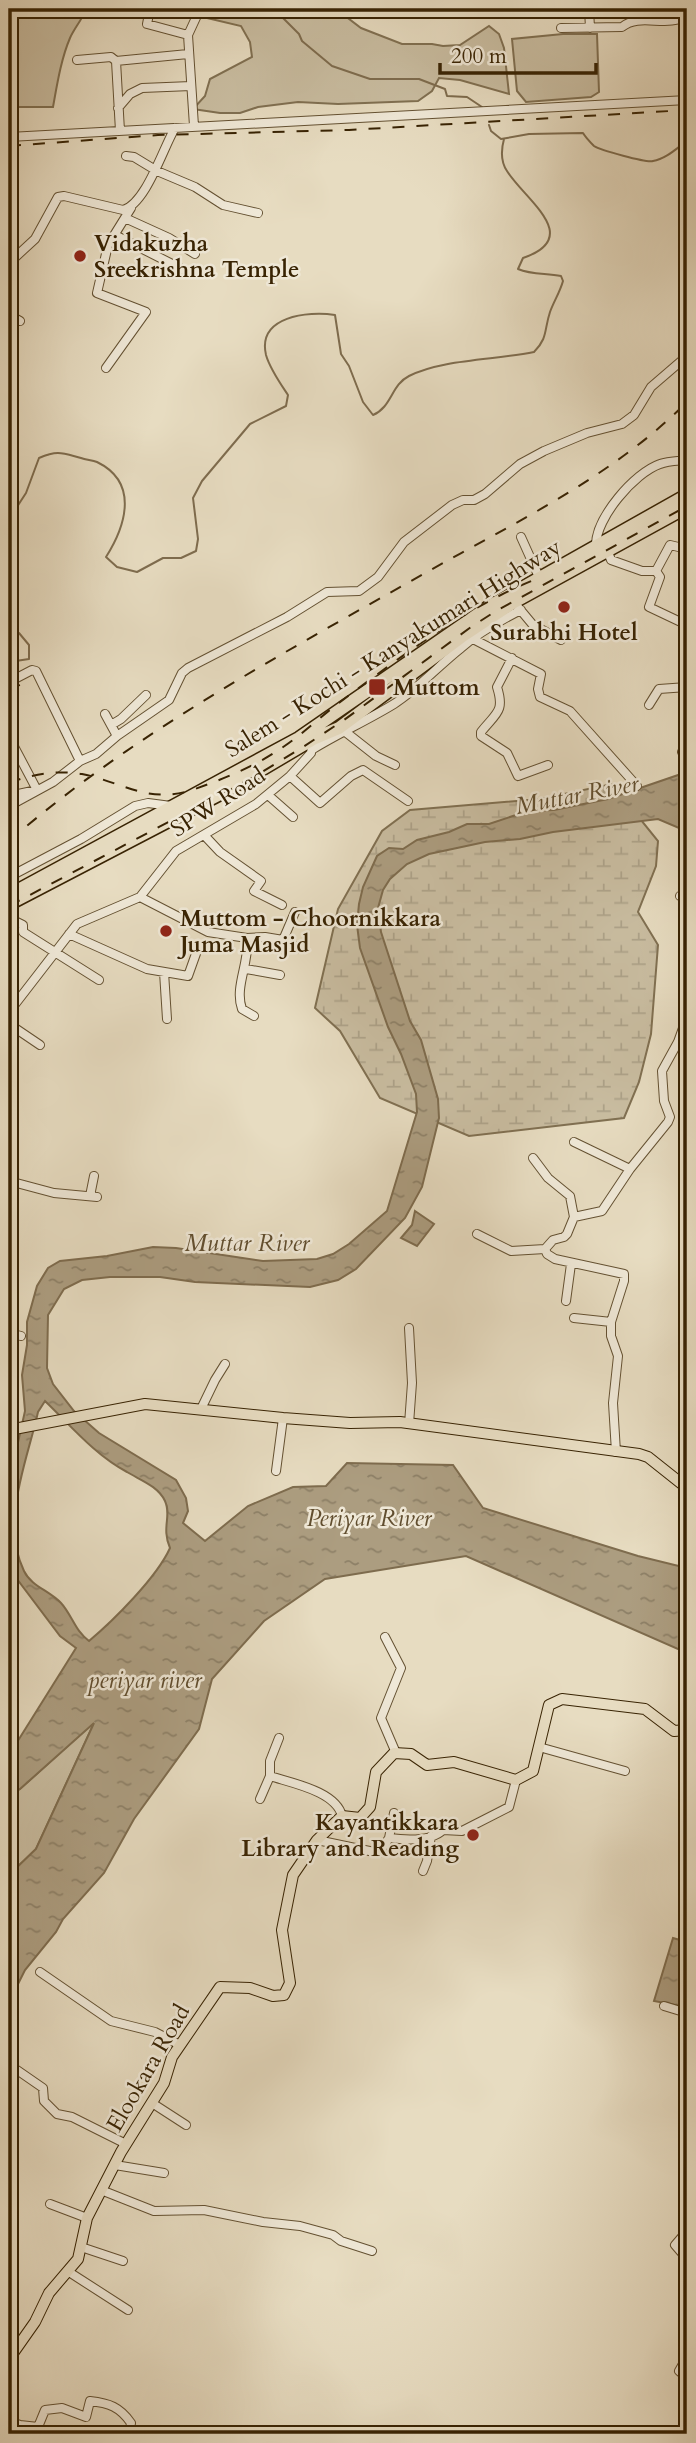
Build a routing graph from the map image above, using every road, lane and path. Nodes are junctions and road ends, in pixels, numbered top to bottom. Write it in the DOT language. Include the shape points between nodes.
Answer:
graph roads {
  1 [pos="150,9"];
  2 [pos="200,9"];
  3 [pos="360,9"];
  4 [pos="379,9"];
  5 [pos="396,9"];
  6 [pos="446,9"];
  7 [pos="589,9"];
  8 [pos="682,9"];
  9 [pos="687,15"];
  10 [pos="561,28"];
  11 [pos="590,28"];
  12 [pos="188,35"];
  13 [pos="188,54"];
  14 [pos="77,60"];
  15 [pos="116,61"];
  16 [pos="191,86"];
  17 [pos="687,100"];
  18 [pos="118,108"];
  19 [pos="194,126"];
  20 [pos="174,128"];
  21 [pos="120,131"];
  22 [pos="9,137"];
  23 [pos="126,156"];
  24 [pos="154,168"];
  25 [pos="131,208"];
  26 [pos="258,213"];
  27 [pos="125,218"];
  28 [pos="115,235"];
  29 [pos="195,254"];
  30 [pos="9,263"];
  31 [pos="182,269"];
  32 [pos="9,315"];
  33 [pos="20,321"];
  34 [pos="687,356"];
  35 [pos="106,368"];
  36 [pos="687,460"];
  37 [pos="687,495"];
  38 [pos="687,507"];
  39 [pos="521,537"];
  40 [pos="613,544"];
  41 [pos="596,545"];
  42 [pos="687,549"];
  43 [pos="656,571"];
  44 [pos="540,577"];
  45 [pos="517,606"];
  46 [pos="687,625"];
  47 [pos="473,639"];
  48 [pos="561,640"];
  49 [pos="512,658"];
  50 [pos="9,682"];
  51 [pos="687,687"];
  52 [pos="146,695"];
  53 [pos="649,705"];
  54 [pos="105,715"];
  55 [pos="111,725"];
  56 [pos="343,730"];
  57 [pos="117,736"];
  58 [pos="9,737"];
  59 [pos="313,744"];
  60 [pos="80,761"];
  61 [pos="395,765"];
  62 [pos="548,765"];
  63 [pos="290,776"];
  64 [pos="638,786"];
  65 [pos="37,790"];
  66 [pos="268,795"];
  67 [pos="9,796"];
  68 [pos="408,801"];
  69 [pos="9,807"];
  70 [pos="177,810"];
  71 [pos="293,817"];
  72 [pos="204,835"];
  73 [pos="9,877"];
  74 [pos="9,895"];
  75 [pos="140,897"];
  76 [pos="9,904"];
  77 [pos="282,905"];
  78 [pos="295,912"];
  79 [pos="9,918"];
  80 [pos="69,934"];
  81 [pos="247,938"];
  82 [pos="283,940"];
  83 [pos="198,948"];
  84 [pos="302,949"];
  85 [pos="54,953"];
  86 [pos="246,969"];
  87 [pos="164,972"];
  88 [pos="281,975"];
  89 [pos="99,980"];
  90 [pos="9,1012"];
  91 [pos="254,1016"];
  92 [pos="687,1017"];
  93 [pos="167,1019"];
  94 [pos="9,1024"];
  95 [pos="40,1045"];
  96 [pos="575,1142"];
  97 [pos="533,1158"];
  98 [pos="629,1169"];
  99 [pos="94,1176"];
  100 [pos="9,1181"];
  101 [pos="574,1217"];
  102 [pos="477,1234"];
  103 [pos="545,1249"];
  104 [pos="571,1264"];
  105 [pos="566,1301"];
  106 [pos="574,1318"];
  107 [pos="611,1322"];
  108 [pos="409,1328"];
  109 [pos="9,1333"];
  110 [pos="21,1336"];
  111 [pos="225,1364"];
  112 [pos="201,1409"];
  113 [pos="283,1418"];
  114 [pos="410,1424"];
  115 [pos="9,1430"];
  116 [pos="616,1452"];
  117 [pos="276,1471"];
  118 [pos="687,1488"];
  119 [pos="385,1637"];
  120 [pos="9,1686"];
  121 [pos="12,1697"];
  122 [pos="687,1730"];
  123 [pos="279,1738"];
  124 [pos="538,1747"];
  125 [pos="396,1753"];
  126 [pos="625,1772"];
  127 [pos="270,1776"];
  128 [pos="516,1780"];
  129 [pos="260,1799"];
  130 [pos="394,1813"];
  131 [pos="342,1816"];
  132 [pos="431,1836"];
  133 [pos="389,1838"];
  134 [pos="317,1840"];
  135 [pos="423,1871"];
  136 [pos="40,1972"];
  137 [pos="664,2006"];
  138 [pos="687,2013"];
  139 [pos="180,2045"];
  140 [pos="17,2070"];
  141 [pos="152,2103"];
  142 [pos="186,2125"];
  143 [pos="126,2144"];
  144 [pos="115,2165"];
  145 [pos="164,2173"];
  146 [pos="101,2190"];
  147 [pos="50,2204"];
  148 [pos="87,2218"];
  149 [pos="687,2231"];
  150 [pos="81,2247"];
  151 [pos="372,2251"];
  152 [pos="123,2261"];
  153 [pos="687,2261"];
  154 [pos="69,2272"];
  155 [pos="687,2272"];
  156 [pos="128,2310"];
  157 [pos="687,2357"];
  158 [pos="9,2358"];
  159 [pos="9,2364"];
  160 [pos="687,2378"];
  161 [pos="9,2391"];
  162 [pos="9,2421"];
  163 [pos="130,2434"];
  1 -- 12 [label="street" via="147,24"];
  2 -- 12 [label="street"];
  3 -- 4 [label="street" via="375,13"];
  5 -- 6 [label="street" via="411,14 446,13"];
  7 -- 11 [label="street"];
  8 -- 9 [label="street"];
  9 -- 11 [label="street" via="678,22"];
  10 -- 11 [label="street"];
  12 -- 13 [label="street"];
  13 -- 15 [label="street"];
  13 -- 16 [label="street"];
  14 -- 15 [label="street" via="111,57"];
  15 -- 18 [label="street"];
  16 -- 18 [label="street" via="142,88"];
  16 -- 19 [label="street"];
  17 -- 19 [label="street"];
  18 -- 21 [label="street"];
  19 -- 20 [label="street"];
  20 -- 21 [label="street"];
  20 -- 24 [label="street"];
  21 -- 22 [label="street"];
  23 -- 24 [label="street"];
  24 -- 25 [label="street"];
  24 -- 26 [label="street" via="223,205"];
  25 -- 27 [label="street"];
  25 -- 30 [label="street" via="58,197 34,239"];
  27 -- 28 [label="street"];
  27 -- 29 [label="street"];
  28 -- 31 [label="street"];
  28 -- 35 [label="street" via="108,244 97,293 146,312"];
  32 -- 33 [label="street"];
  34 -- 57 [label="street" via="651,387 634,415 622,424 544,451 520,464 485,494 452,505 404,542 378,576 359,591 327,592 188,668 169,700"];
  36 -- 41 [label="street" via="660,464 635,482 614,503"];
  37 -- 40 [label="highway, Salem - Kochi - Kanyakumari Highway"];
  38 -- 40 [label="highway, Salem - Kochi - Kanyakumari Highway"];
  39 -- 44 [label="street"];
  40 -- 41 [label="highway, Salem - Kochi - Kanyakumari Highway"];
  40 -- 43 [label="street" via="611,559 642,571"];
  40 -- 45 [label="highway, Salem - Kochi - Kanyakumari Highway"];
  41 -- 44 [label="highway, Salem - Kochi - Kanyakumari Highway"];
  42 -- 43 [label="street" via="670,545"];
  43 -- 46 [label="street" via="660,577 649,607"];
  44 -- 70 [label="highway, Salem - Kochi - Kanyakumari Highway" via="456,628 299,738"];
  45 -- 47 [label="street"];
  45 -- 48 [label="street" via="533,625"];
  45 -- 59 [label="highway, Salem - Kochi - Kanyakumari Highway" via="464,635"];
  47 -- 49 [label="street"];
  47 -- 56 [label="street" via="394,704"];
  49 -- 62 [label="street" via="498,687 501,706 481,736 507,753 518,776"];
  49 -- 64 [label="street" via="541,674 540,697 570,711"];
  50 -- 60 [label="street" via="36,671"];
  51 -- 53 [label="street" via="659,689"];
  52 -- 55 [label="street"];
  54 -- 55 [label="street"];
  55 -- 57 [label="street"];
  56 -- 59 [label="street"];
  56 -- 61 [label="street"];
  57 -- 60 [label="street"];
  58 -- 65 [label="street"];
  59 -- 63 [label="street, SPW Road"];
  59 -- 70 [label="highway, Salem - Kochi - Kanyakumari Highway"];
  60 -- 65 [label="street"];
  63 -- 66 [label="street, SPW Road"];
  63 -- 68 [label="street" via="320,803 363,770"];
  65 -- 67 [label="street"];
  65 -- 69 [label="street"];
  66 -- 71 [label="street"];
  66 -- 72 [label="street, SPW Road"];
  70 -- 73 [label="street" via="148,803 135,806"];
  70 -- 74 [label="highway, Salem - Kochi - Kanyakumari Highway"];
  70 -- 76 [label="highway, Salem - Kochi - Kanyakumari Highway"];
  72 -- 75 [label="street, SPW Road" via="176,851"];
  72 -- 77 [label="street" via="261,881 254,891"];
  75 -- 80 [label="street, SPW Road" via="77,924"];
  75 -- 81 [label="street" via="208,932"];
  78 -- 82 [label="street"];
  79 -- 85 [label="street"];
  80 -- 85 [label="street, SPW Road"];
  80 -- 87 [label="street" via="147,969"];
  81 -- 82 [label="street"];
  81 -- 86 [label="street"];
  82 -- 84 [label="street"];
  83 -- 87 [label="street" via="188,976"];
  85 -- 89 [label="street"];
  85 -- 90 [label="street, SPW Road"];
  86 -- 88 [label="street"];
  86 -- 91 [label="street" via="239,1000 242,1009"];
  87 -- 93 [label="street"];
  92 -- 98 [label="street" via="662,1071 670,1117"];
  94 -- 95 [label="street"];
  96 -- 98 [label="street"];
  97 -- 101 [label="street" via="570,1196"];
  98 -- 101 [label="street" via="602,1211"];
  99 -- 100 [label="street" via="93,1197"];
  101 -- 103 [label="street" via="564,1237"];
  102 -- 103 [label="street" via="511,1251"];
  103 -- 104 [label="street" via="555,1259"];
  104 -- 105 [label="street"];
  104 -- 107 [label="street" via="624,1274"];
  106 -- 107 [label="street"];
  107 -- 116 [label="street" via="618,1356 613,1403"];
  108 -- 114 [label="street"];
  109 -- 110 [label="street"];
  111 -- 112 [label="street"];
  112 -- 113 [label="main road"];
  112 -- 115 [label="main road" via="145,1404"];
  113 -- 114 [label="main road"];
  113 -- 117 [label="street"];
  114 -- 116 [label="main road"];
  116 -- 118 [label="main road" via="648,1457"];
  119 -- 125 [label="street" via="401,1668 381,1718"];
  120 -- 121 [label="street"];
  122 -- 124 [label="main road" via="674,1731 645,1709 562,1699 549,1705"];
  123 -- 127 [label="street"];
  124 -- 126 [label="street"];
  124 -- 128 [label="main road" via="533,1771"];
  125 -- 128 [label="main road" via="411,1755 427,1766 454,1762"];
  125 -- 131 [label="main road, Elookara Road" via="376,1772 370,1807 360,1818"];
  127 -- 129 [label="street"];
  127 -- 131 [label="street" via="317,1791 336,1804"];
  128 -- 132 [label="street" via="509,1807 462,1831 443,1830"];
  130 -- 133 [label="street"];
  131 -- 134 [label="main road, Elookara Road"];
  132 -- 133 [label="street"];
  132 -- 135 [label="street"];
  133 -- 134 [label="street" via="379,1853"];
  134 -- 139 [label="main road, Elookara Road" via="293,1875 288,1894 282,1930 290,1983 284,1995 220,1987"];
  136 -- 139 [label="street" via="111,2021 155,2032"];
  137 -- 138 [label="street"];
  139 -- 141 [label="main road, Elookara Road"];
  140 -- 143 [label="street" via="43,2088 44,2101 57,2114"];
  141 -- 142 [label="street"];
  141 -- 143 [label="main road, Elookara Road"];
  143 -- 144 [label="main road, Elookara Road"];
  144 -- 145 [label="street"];
  144 -- 146 [label="main road, Elookara Road"];
  146 -- 148 [label="main road, Elookara Road"];
  146 -- 151 [label="street" via="154,2211 204,2210 300,2226"];
  147 -- 148 [label="street"];
  148 -- 150 [label="main road, Elookara Road"];
  149 -- 153 [label="street" via="675,2245"];
  150 -- 152 [label="street"];
  150 -- 154 [label="main road, Elookara Road"];
  153 -- 155 [label="street"];
  154 -- 156 [label="street"];
  154 -- 158 [label="main road, Elookara Road" via="49,2293"];
  157 -- 160 [label="street" via="679,2371"];
  159 -- 161 [label="main road"];
  162 -- 163 [label="street" via="38,2427 44,2410 62,2408 86,2417 90,2401 108,2403 123,2412 131,2423"];
}
